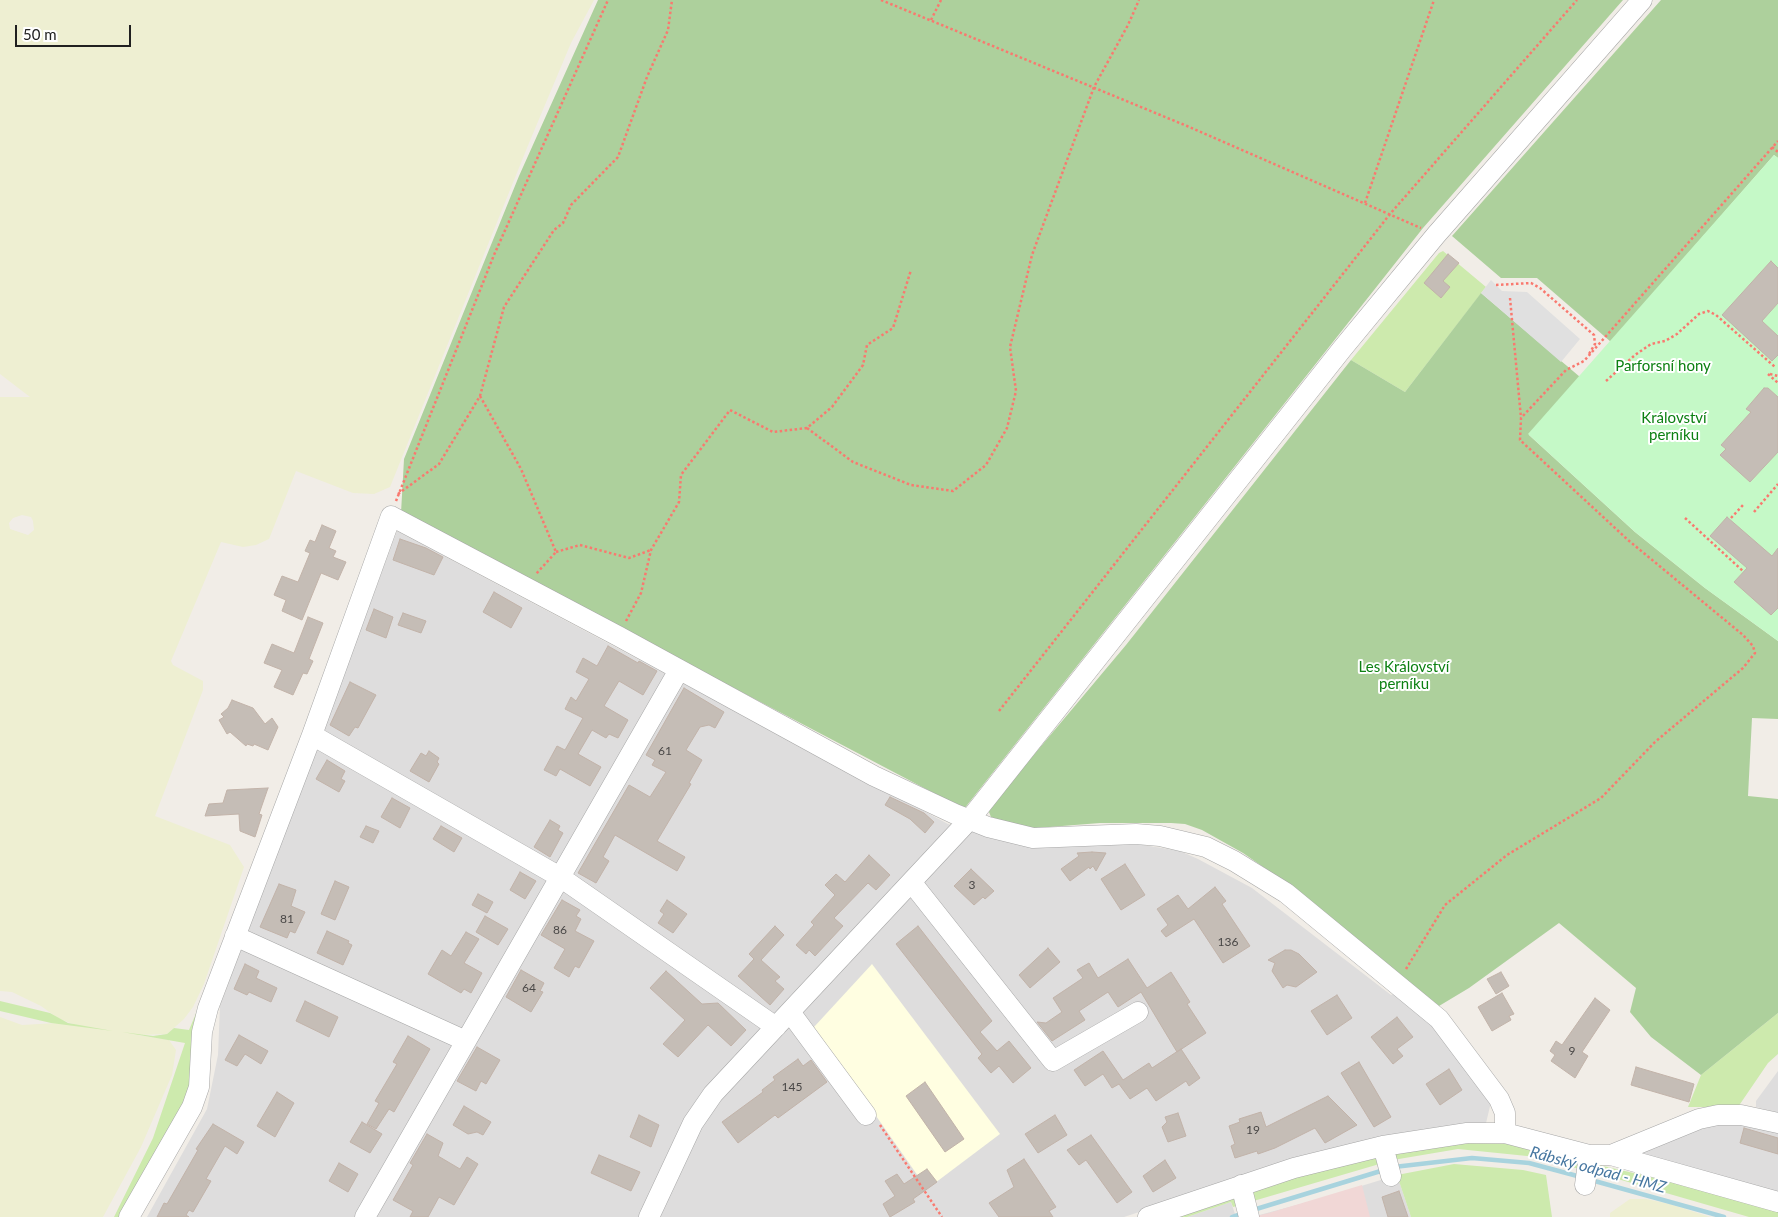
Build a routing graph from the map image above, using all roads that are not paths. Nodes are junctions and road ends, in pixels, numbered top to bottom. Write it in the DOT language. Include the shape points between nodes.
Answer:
graph roads {
  1 [pos="1642,0"];
  2 [pos="679,670"];
  3 [pos="312,736"];
  4 [pos="970,819"];
  5 [pos="560,877"];
  6 [pos="912,883"];
  7 [pos="236,936"];
  8 [pos="790,1012"];
  9 [pos="1138,1012"];
  10 [pos="776,1027"];
  11 [pos="466,1041"];
  12 [pos="863,1110"];
  13 [pos="1778,1123"];
  14 [pos="1505,1133"];
  15 [pos="1611,1155"];
  16 [pos="1245,1201"];
  17 [pos="1778,1202"];
  18 [pos="129,1217"];
  19 [pos="365,1217"];
  20 [pos="649,1217"];
  21 [pos="1148,1217"];
  1 -- 4 [label="street" via="1436,235"];
  2 -- 3 [label="street" via="391,516"];
  2 -- 4 [label="street" via="874,776"];
  2 -- 5 [label="street"];
  3 -- 5 [label="street"];
  3 -- 7 [label="street"];
  4 -- 6 [label="street"];
  4 -- 14 [label="street" via="1033,838 1160,836 1206,847 1241,865 1286,893 1439,1019 1499,1099 1505,1113"];
  5 -- 10 [label="street"];
  5 -- 11 [label="street"];
  6 -- 8 [label="street"];
  6 -- 9 [label="street" via="1053,1061"];
  7 -- 11 [label="street"];
  7 -- 18 [label="street" via="208,1008 202,1032 199,1087 192,1107"];
  8 -- 10 [label="street"];
  8 -- 12 [label="street"];
  10 -- 20 [label="street" via="713,1094 693,1123"];
  11 -- 19 [label="street"];
  13 -- 15 [label="street" via="1742,1115 1718,1115 1699,1119"];
  14 -- 15 [label="street" via="1587,1170"];
  14 -- 16 [label="street" via="1467,1133 1387,1160 1294,1168"];
  15 -- 17 [label="street"];
  16 -- 21 [label="street"];
}
